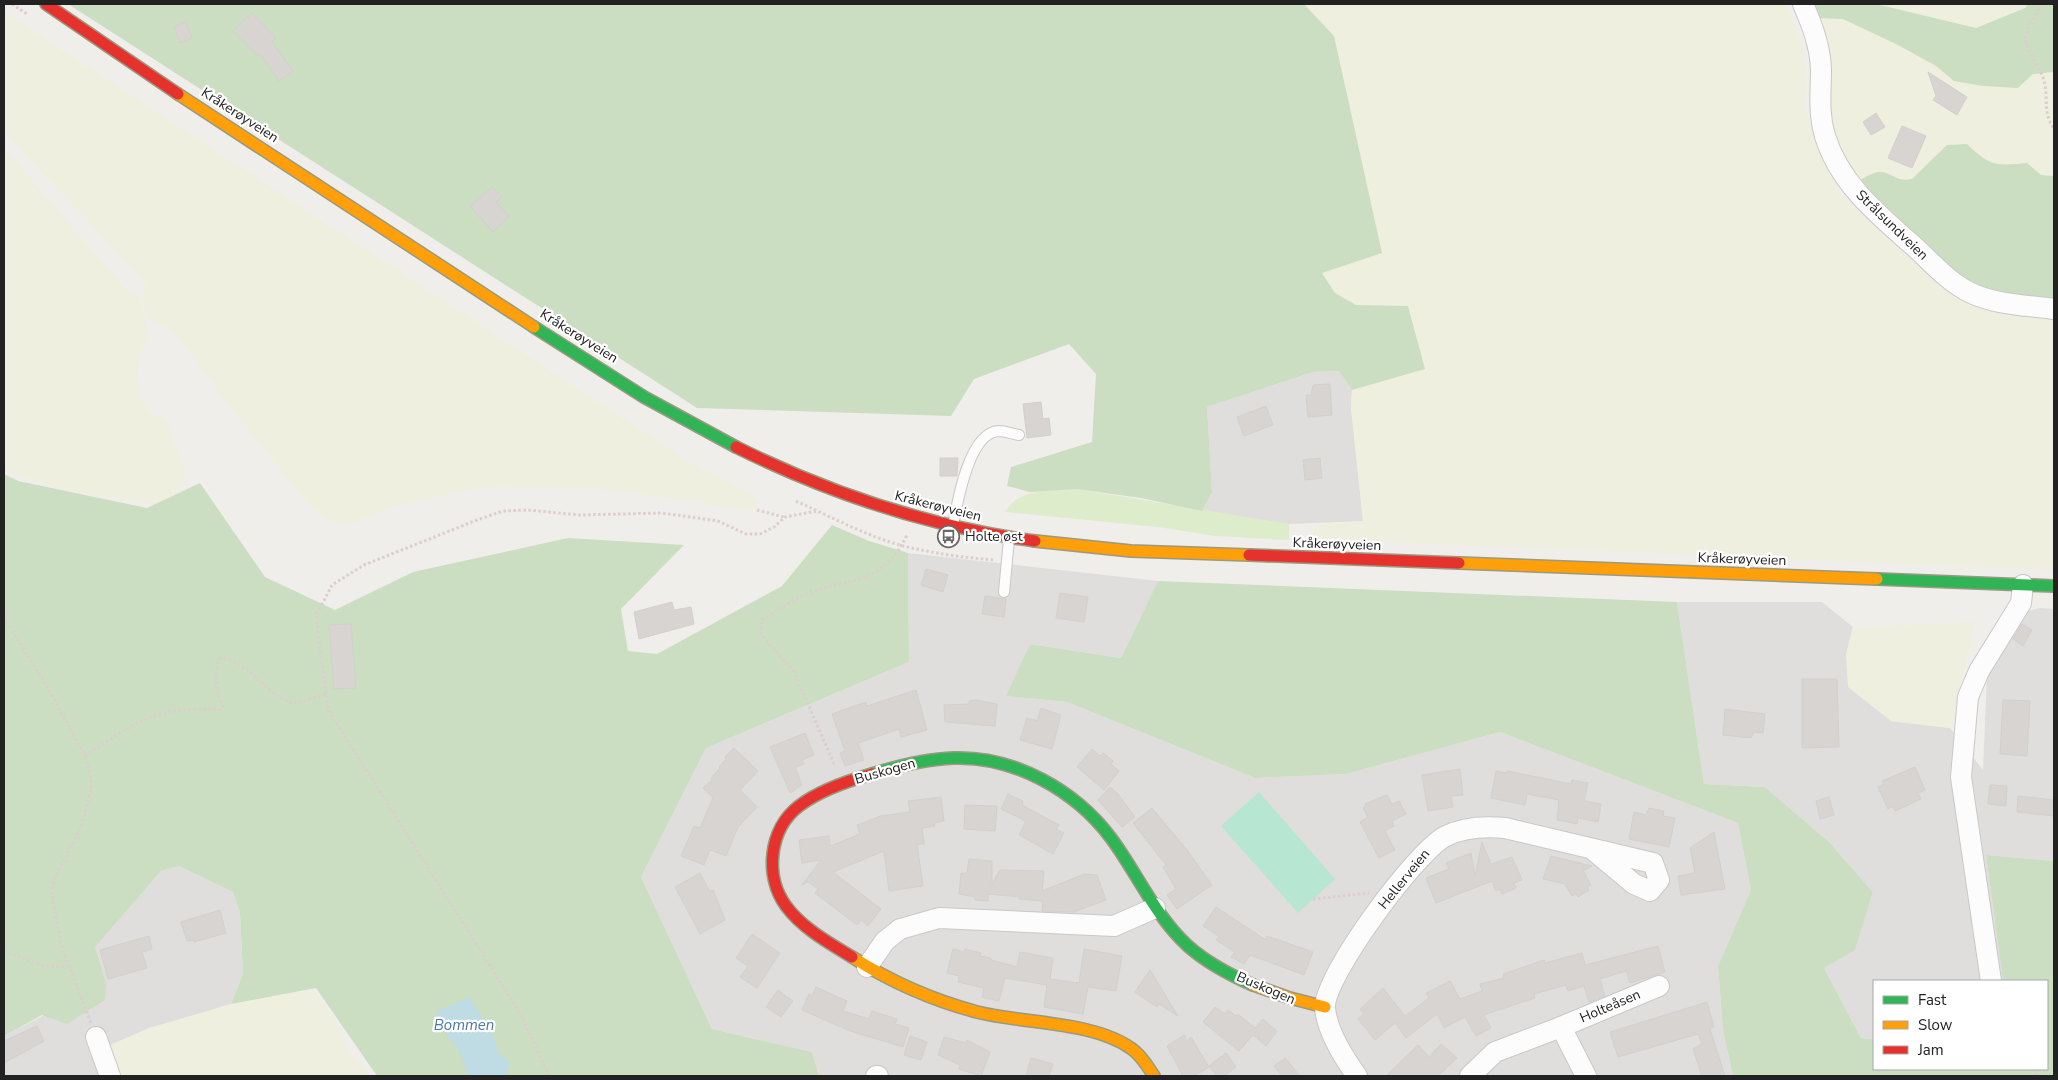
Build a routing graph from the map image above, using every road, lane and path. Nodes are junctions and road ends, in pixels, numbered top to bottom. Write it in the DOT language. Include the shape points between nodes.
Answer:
graph roads {
  1 [pos="46,4"];
  2 [pos="1803,4"];
  3 [pos="2040,4"];
  4 [pos="2054,129"];
  5 [pos="2054,309"];
  6 [pos="1018,435"];
  7 [pos="757,510"];
  8 [pos="817,510"];
  9 [pos="785,517"];
  10 [pos="830,517"];
  11 [pos="953,527"];
  12 [pos="1009,538"];
  13 [pos="2023,585"];
  14 [pos="2054,586"];
  15 [pos="1004,592"];
  16 [pos="4,618"];
  17 [pos="326,694"];
  18 [pos="85,756"];
  19 [pos="841,784"];
  20 [pos="1592,849"];
  21 [pos="1392,894"];
  22 [pos="1313,899"];
  23 [pos="1155,908"];
  24 [pos="4,952"];
  25 [pos="69,967"];
  26 [pos="867,967"];
  27 [pos="1991,980"];
  28 [pos="1659,986"];
  29 [pos="1325,1007"];
  30 [pos="1561,1027"];
  31 [pos="96,1037"];
  32 [pos="110,1076"];
  33 [pos="549,1076"];
  34 [pos="1154,1076"];
  35 [pos="1357,1076"];
  36 [pos="1470,1076"];
  37 [pos="1586,1076"];
  1 -- 11 [label="main road, Kråkerøyveien" via="669,411 808,480 915,518"];
  2 -- 5 [label="street, Strålsundveien" via="1817,36 1821,68 1819,108 1825,136 1837,166 1852,187 1948,278 1968,292 1987,299"];
  3 -- 4 [label="path" via="2027,28 2026,42 2045,82 2047,119"];
  6 -- 11 [label="lane" via="998,431 975,450 958,496"];
  7 -- 9 [label="path"];
  8 -- 9 [label="path"];
  9 -- 17 [label="path" via="760,534 746,534 718,521 662,513 580,515 527,510 503,511 477,520 364,565 332,585 316,616"];
  10 -- 19 [label="path" via="902,545 898,555 880,570 809,594 777,609 762,620 761,634 794,672"];
  11 -- 12 [label="main road, Kråkerøyveien"];
  12 -- 13 [label="main road, Kråkerøyveien" via="1131,551"];
  12 -- 15 [label="lane"];
  13 -- 14 [label="main road, Kråkerøyveien"];
  13 -- 27 [label="street" via="2021,603 1979,671 1968,697 1961,777"];
  16 -- 18 [label="path"];
  17 -- 18 [label="path" via="292,704 231,659 220,658 215,672 223,706 220,710 192,708 160,712 128,727"];
  17 -- 33 [label="path" via="328,710 520,1014"];
  18 -- 25 [label="path" via="92,784 82,828 55,877 51,893"];
  19 -- 23 [label="main road, Buskogen" via="913,761 960,757 1011,766 1068,795 1088,811 1111,838"];
  19 -- 26 [label="main road, Buskogen" via="799,805 786,821 772,857 772,883 782,904 805,927"];
  20 -- 21 [label="street, Hellerveien" via="1505,828 1482,826 1446,836 1429,848"];
  21 -- 22 [label="path" via="1367,892"];
  21 -- 29 [label="street, Hellerveien" via="1369,922 1337,974"];
  23 -- 26 [label="street" via="1114,926 938,918 900,929 885,940"];
  23 -- 29 [label="main road, Buskogen" via="1187,945 1209,963 1280,996"];
  24 -- 25 [label="path" via="43,966"];
  25 -- 31 [label="path"];
  26 -- 34 [label="main road, Buskogen" via="912,991 940,1001 1012,1020 1103,1035 1130,1048"];
  28 -- 30 [label="street, Holteåsen"];
  29 -- 35 [label="street" via="1332,1033"];
  30 -- 36 [label="street, Holteåsen" via="1495,1052"];
  30 -- 37 [label="street, Holteåsen"];
  31 -- 32 [label="street"];
}
